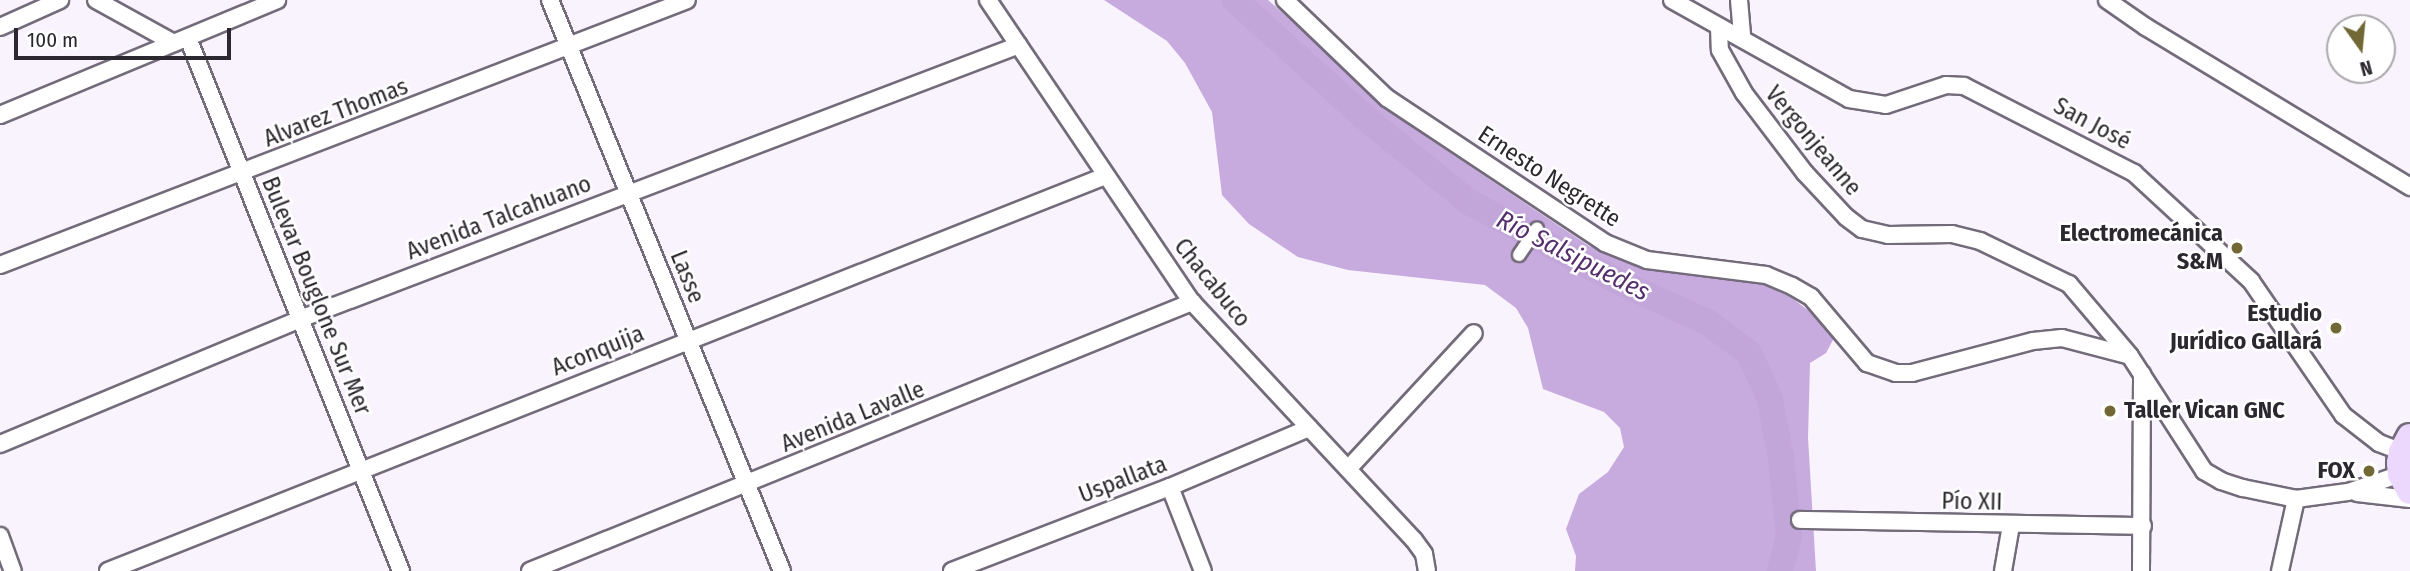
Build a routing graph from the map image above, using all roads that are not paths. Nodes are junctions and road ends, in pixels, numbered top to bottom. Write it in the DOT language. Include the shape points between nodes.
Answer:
graph roads {
  1 [pos="60,0"];
  2 [pos="96,0"];
  3 [pos="277,0"];
  4 [pos="550,0"];
  5 [pos="687,0"];
  6 [pos="988,0"];
  7 [pos="1285,0"];
  8 [pos="1672,0"];
  9 [pos="1739,0"];
  10 [pos="2107,0"];
  11 [pos="0,27"];
  12 [pos="1719,27"];
  13 [pos="1742,37"];
  14 [pos="181,41"];
  15 [pos="1019,45"];
  16 [pos="569,46"];
  17 [pos="0,115"];
  18 [pos="242,173"];
  19 [pos="1105,176"];
  20 [pos="2410,187"];
  21 [pos="628,192"];
  22 [pos="1537,228"];
  23 [pos="1519,255"];
  24 [pos="0,265"];
  25 [pos="1192,302"];
  26 [pos="300,319"];
  27 [pos="1474,333"];
  28 [pos="688,339"];
  29 [pos="2130,356"];
  30 [pos="2142,374"];
  31 [pos="1309,428"];
  32 [pos="0,444"];
  33 [pos="1348,469"];
  34 [pos="361,470"];
  35 [pos="2407,471"];
  36 [pos="747,485"];
  37 [pos="1170,487"];
  38 [pos="2348,492"];
  39 [pos="2296,499"];
  40 [pos="1800,520"];
  41 [pos="2011,525"];
  42 [pos="2143,526"];
  43 [pos="0,536"];
  44 [pos="13,571"];
  45 [pos="108,571"];
  46 [pos="401,571"];
  47 [pos="530,571"];
  48 [pos="782,571"];
  49 [pos="952,571"];
  50 [pos="1203,571"];
  51 [pos="1427,571"];
  52 [pos="2003,571"];
  53 [pos="2141,571"];
  54 [pos="2280,571"];
  1 -- 11 [label="street"];
  2 -- 14 [label="street"];
  3 -- 14 [label="street"];
  4 -- 16 [label="street, Lasse"];
  5 -- 16 [label="street, Alvarez Thomas"];
  6 -- 15 [label="street, Chacabuco"];
  7 -- 29 [label="street, Ernesto Negrette" via="1387,98 1605,243 1647,260 1766,275 1792,286 1811,298 1867,363 1912,373 2033,341 2062,338"];
  8 -- 12 [label="street, San José"];
  9 -- 13 [label="street"];
  10 -- 20 [label="street"];
  12 -- 13 [label="street, San José"];
  12 -- 29 [label="street, Vergonjeanne" via="1720,50 1744,93 1805,173 1846,217 1862,229 1888,235 1952,234 1980,241 2069,284"];
  13 -- 35 [label="street, San José" via="1849,99 1867,104 1886,105 1946,85 1964,86 2134,173 2251,281 2343,415"];
  14 -- 17 [label="street"];
  14 -- 18 [label="street, Bulevar Bouglone Sur Mer"];
  15 -- 19 [label="street, Chacabuco"];
  15 -- 21 [label="street, Avenida Talcahuano"];
  16 -- 18 [label="street, Alvarez Thomas"];
  16 -- 21 [label="street, Lasse"];
  18 -- 24 [label="street, Alvarez Thomas"];
  18 -- 26 [label="street, Bulevar Bouglone Sur Mer"];
  19 -- 25 [label="street, Chacabuco"];
  19 -- 28 [label="street, Aconquija"];
  21 -- 26 [label="street, Avenida Talcahuano"];
  21 -- 28 [label="street, Lasse"];
  22 -- 23 [label="street"];
  25 -- 31 [label="street, Chacabuco"];
  25 -- 36 [label="street, Avenida Lavalle"];
  26 -- 32 [label="street, Avenida Talcahuano"];
  26 -- 34 [label="street, Bulevar Bouglone Sur Mer"];
  27 -- 33 [label="street"];
  28 -- 34 [label="street, Aconquija"];
  28 -- 36 [label="street, Lasse"];
  29 -- 30 [label="street, Vergonjeanne"];
  30 -- 39 [label="street, Vergonjeanne" via="2204,471 2232,485"];
  30 -- 42 [label="street"];
  31 -- 33 [label="street, Chacabuco"];
  31 -- 37 [label="street, Uspallata"];
  33 -- 51 [label="street, Chacabuco" via="1414,540 1424,554"];
  34 -- 45 [label="street, Aconquija"];
  34 -- 46 [label="street, Bulevar Bouglone Sur Mer"];
  35 -- 38 [label="street, Vergonjeanne"];
  35 -- 38 [label="street, Vergonjeanne"];
  36 -- 47 [label="street, Avenida Lavalle"];
  36 -- 48 [label="street, Lasse"];
  37 -- 49 [label="street, Uspallata"];
  37 -- 50 [label="street"];
  38 -- 39 [label="street, Vergonjeanne"];
  39 -- 54 [label="street"];
  40 -- 41 [label="street, Pío XII"];
  41 -- 42 [label="street, Pío XII"];
  41 -- 52 [label="street"];
  42 -- 53 [label="street"];
  43 -- 44 [label="street"];
}
